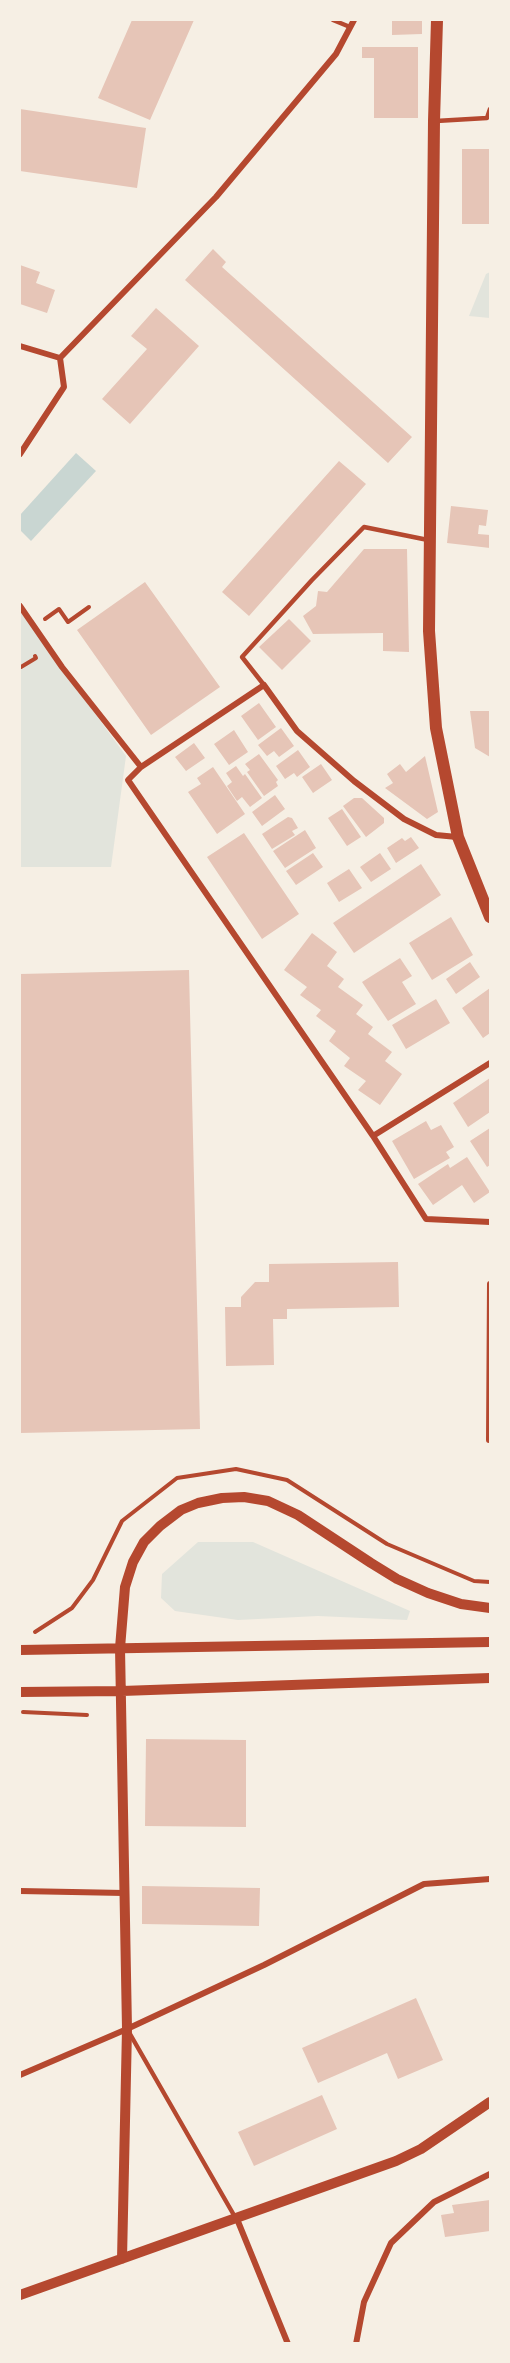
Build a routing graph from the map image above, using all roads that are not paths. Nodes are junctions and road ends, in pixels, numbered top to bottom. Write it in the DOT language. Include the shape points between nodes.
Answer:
graph roads {
  1 [pos="333,20"];
  2 [pos="354,20"];
  3 [pos="436,20"];
  4 [pos="350,27"];
  5 [pos="490,109"];
  6 [pos="434,122"];
  7 [pos="20,346"];
  8 [pos="60,358"];
  9 [pos="20,454"];
  10 [pos="430,540"];
  11 [pos="20,606"];
  12 [pos="264,685"];
  13 [pos="141,767"];
  14 [pos="458,837"];
  15 [pos="490,917"];
  16 [pos="490,1063"];
  17 [pos="373,1136"];
  18 [pos="490,1222"];
  19 [pos="490,1284"];
  20 [pos="490,1440"];
  21 [pos="490,1608"];
  22 [pos="490,1642"];
  23 [pos="120,1648"];
  24 [pos="20,1650"];
  25 [pos="490,1678"];
  26 [pos="122,1691"];
  27 [pos="20,1692"];
  28 [pos="490,1879"];
  29 [pos="20,1891"];
  30 [pos="124,1893"];
  31 [pos="127,2029"];
  32 [pos="20,2075"];
  33 [pos="490,2102"];
  34 [pos="490,2174"];
  35 [pos="237,2219"];
  36 [pos="122,2259"];
  37 [pos="20,2295"];
  38 [pos="288,2343"];
  39 [pos="356,2343"];
  1 -- 4 [label="lane"];
  2 -- 4 [label="street"];
  3 -- 6 [label="main road"];
  4 -- 8 [label="street" via="336,54 216,197"];
  5 -- 6 [label="lane" via="487,118"];
  6 -- 10 [label="main road"];
  7 -- 8 [label="street"];
  8 -- 9 [label="street" via="64,387"];
  10 -- 12 [label="lane" via="364,527 242,657"];
  10 -- 14 [label="main road" via="429,631 436,728"];
  11 -- 13 [label="street" via="62,667"];
  12 -- 13 [label="street"];
  12 -- 14 [label="street" via="297,731 362,788 404,819 436,835"];
  13 -- 17 [label="street" via="128,780"];
  14 -- 15 [label="main road"];
  16 -- 17 [label="street"];
  17 -- 18 [label="street" via="426,1219"];
  19 -- 20 [label="street"];
  21 -- 23 [label="street" via="461,1604 397,1579 298,1515 268,1501 222,1498 182,1510 144,1542 125,1587"];
  22 -- 23 [label="street"];
  23 -- 24 [label="street"];
  23 -- 26 [label="street"];
  25 -- 26 [label="street"];
  26 -- 27 [label="street"];
  26 -- 30 [label="street"];
  28 -- 31 [label="street" via="424,1884"];
  29 -- 30 [label="street"];
  30 -- 31 [label="street"];
  31 -- 32 [label="street"];
  31 -- 35 [label="lane"];
  31 -- 36 [label="street"];
  33 -- 35 [label="street" via="396,2162"];
  34 -- 39 [label="street" via="434,2202 391,2243 364,2302"];
  35 -- 36 [label="street"];
  35 -- 38 [label="street"];
  36 -- 37 [label="street"];
}
